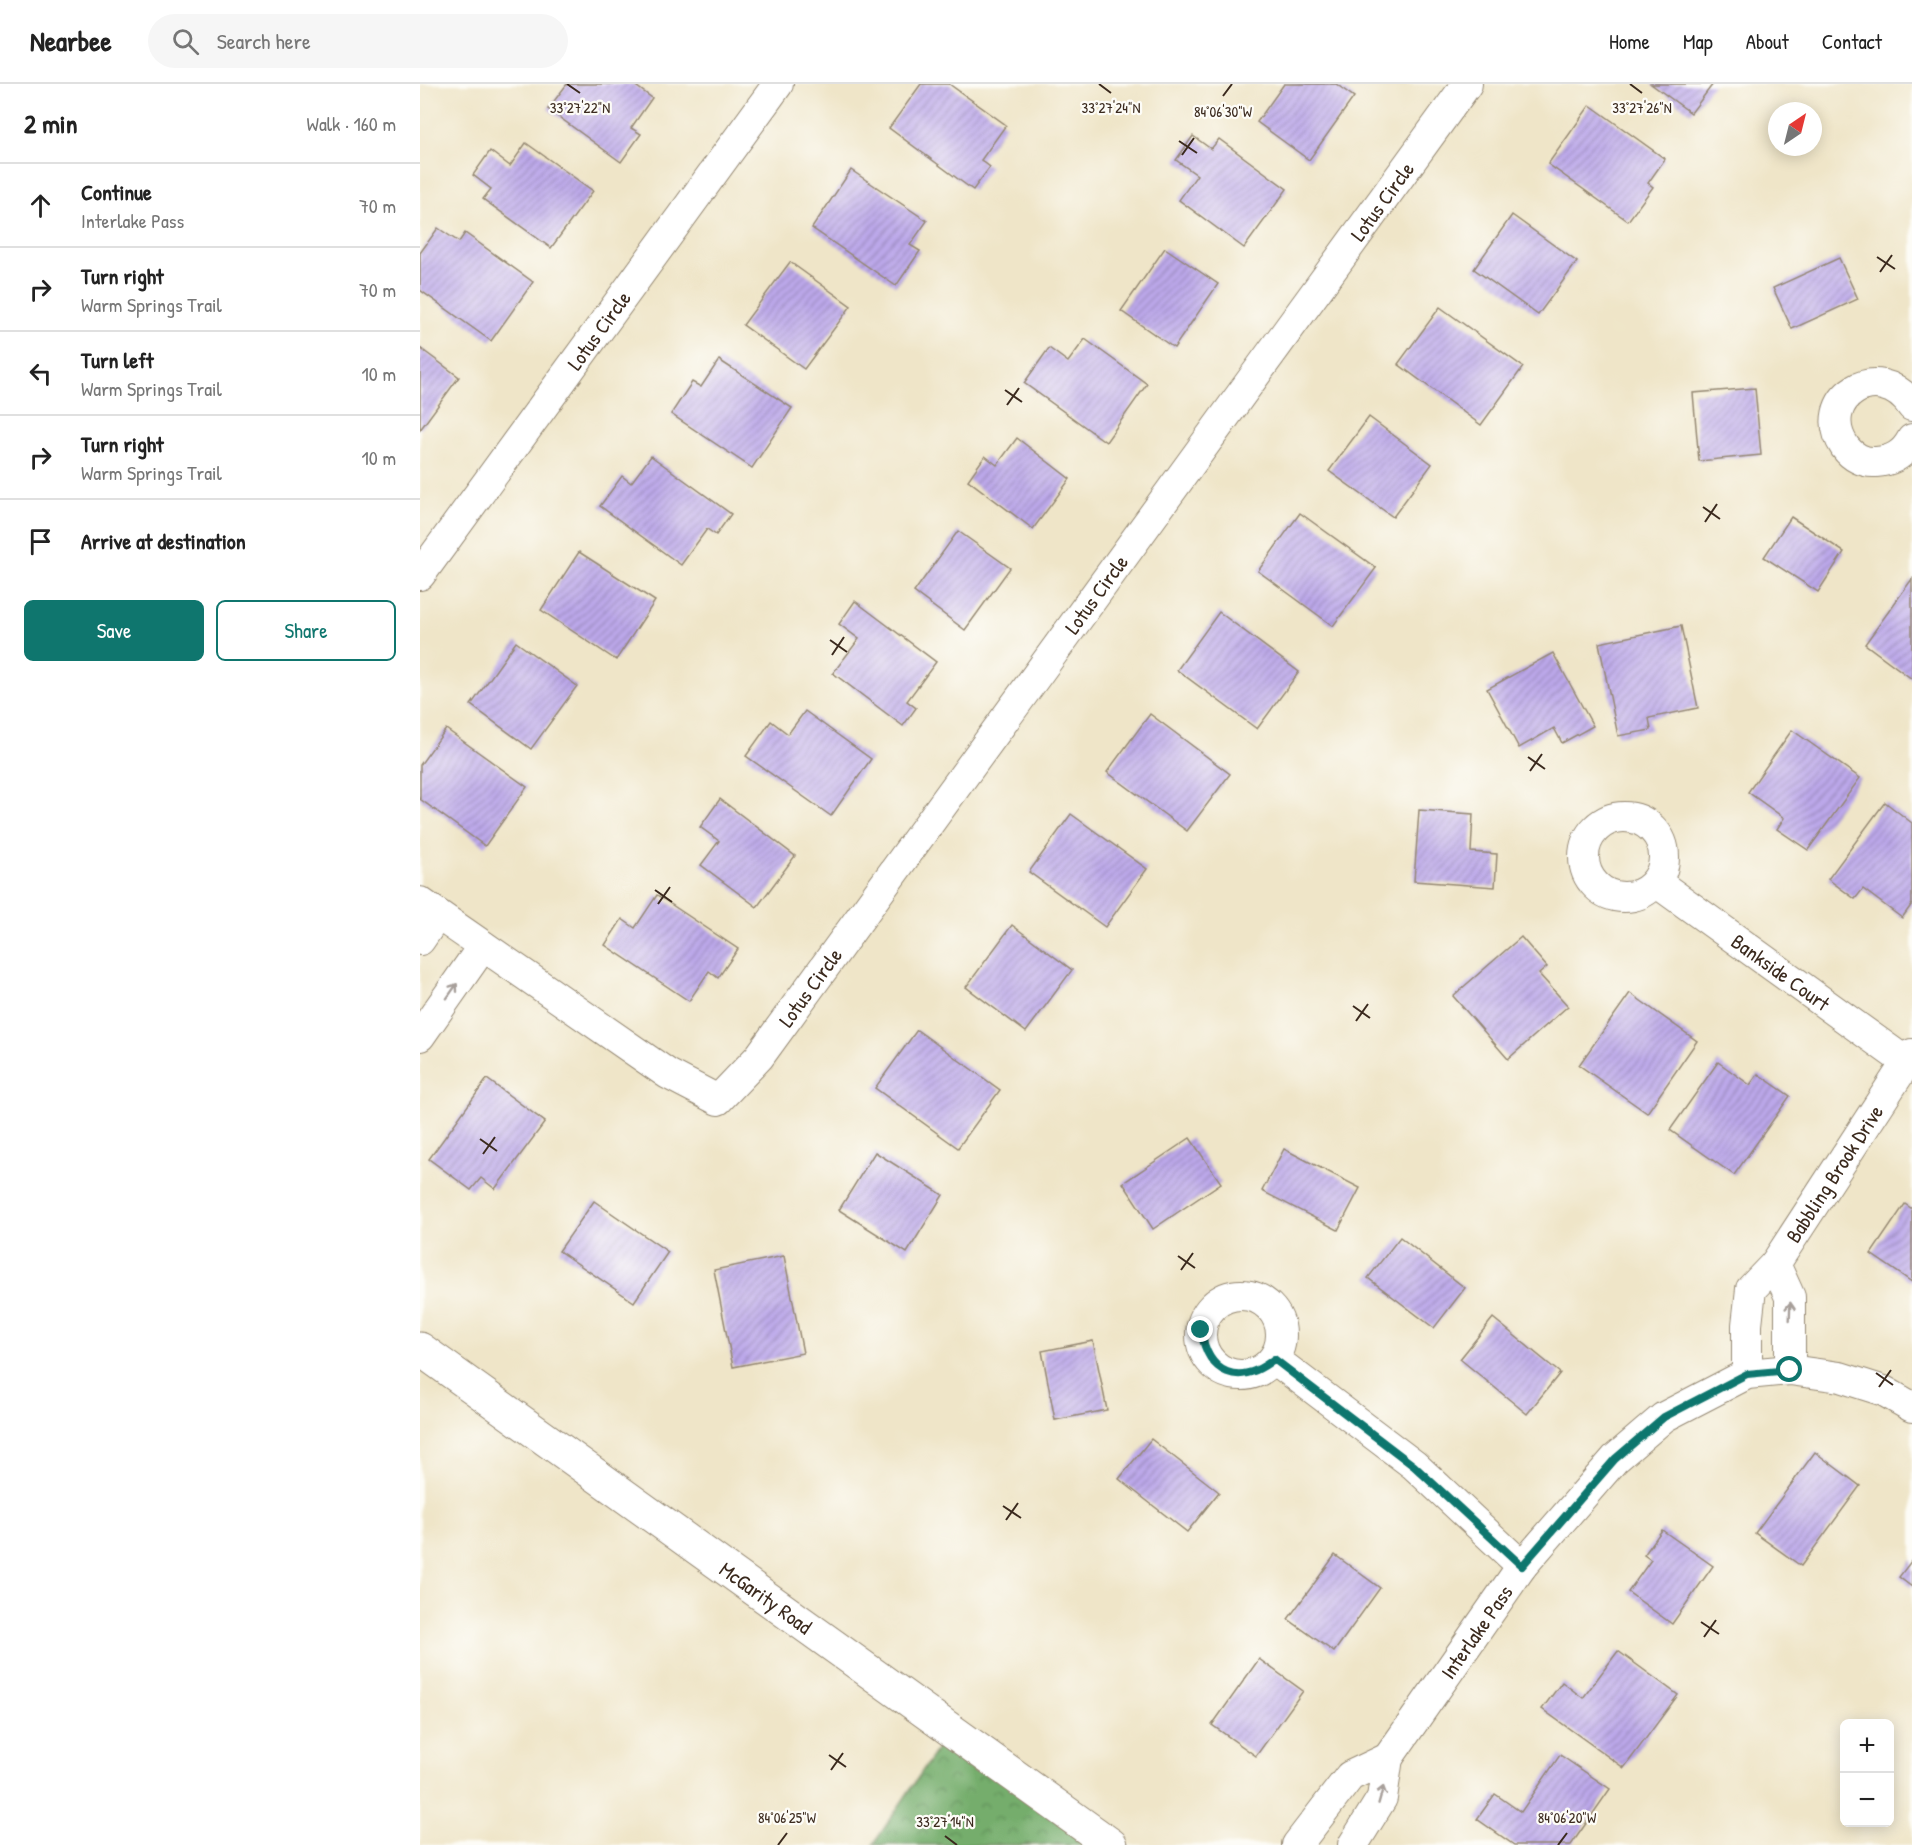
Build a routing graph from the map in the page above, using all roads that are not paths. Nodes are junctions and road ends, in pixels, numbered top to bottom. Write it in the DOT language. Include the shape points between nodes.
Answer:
graph roads {
  1 [pos="778,84"];
  2 [pos="1467,84"];
  3 [pos="1912,406"];
  4 [pos="1910,447"];
  5 [pos="420,575"];
  6 [pos="1656,882"];
  7 [pos="429,909"];
  8 [pos="420,940"];
  9 [pos="483,946"];
  10 [pos="420,1036"];
  11 [pos="1909,1058"];
  12 [pos="1775,1264"];
  13 [pos="420,1349"];
  14 [pos="1274,1359"];
  15 [pos="1790,1370"];
  16 [pos="1747,1374"];
  17 [pos="1912,1407"];
  18 [pos="1522,1566"];
  19 [pos="1388,1758"];
  20 [pos="1112,1845"];
  21 [pos="1297,1845"];
  22 [pos="1353,1845"];
  1 -- 5 [label="street, Lotus Circle"];
  2 -- 9 [label="street, Lotus Circle" via="759,1057 718,1100 668,1074"];
  3 -- 4 [label="street" via="1903,393 1884,383 1863,385 1846,396 1836,415 1838,436 1850,454 1868,463 1890,461"];
  6 -- 11 [label="street, Bankside Court"];
  7 -- 8 [label="street"];
  7 -- 9 [label="street"];
  10 -- 9 [label="street, one-way"];
  11 -- 12 [label="street, Babbling Brook Drive"];
  15 -- 12 [label="street, Babbling Brook Drive, one-way" via="1790,1297"];
  12 -- 16 [label="street, Babbling Brook Drive" via="1751,1289"];
  13 -- 20 [label="street, McGarity Road"];
  14 -- 18 [label="street" via="1414,1466"];
  15 -- 16 [label="street, Interlake Pass"];
  15 -- 17 [label="street, Interlake Pass" via="1840,1377 1873,1387"];
  16 -- 18 [label="street, Interlake Pass" via="1664,1417 1633,1441"];
  18 -- 19 [label="street, Interlake Pass"];
  19 -- 21 [label="street, Interlake Pass" via="1350,1776"];
  22 -- 19 [label="street, Interlake Pass, one-way" via="1382,1798"];
}
